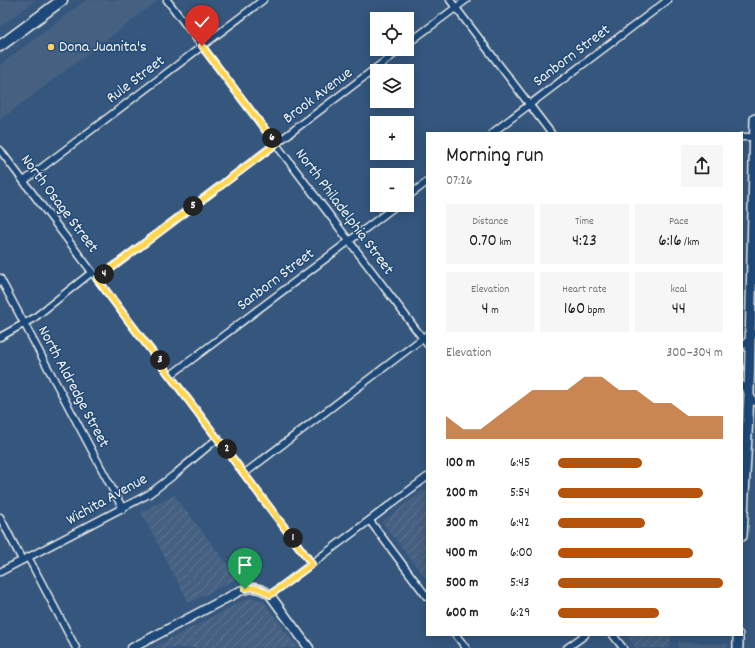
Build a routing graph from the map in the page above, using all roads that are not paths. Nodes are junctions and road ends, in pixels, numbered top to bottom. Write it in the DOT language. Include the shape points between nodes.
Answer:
graph roads {
  1 [pos="62,0"];
  2 [pos="167,0"];
  3 [pos="263,0"];
  4 [pos="450,0"];
  5 [pos="466,0"];
  6 [pos="668,0"];
  7 [pos="456,8"];
  8 [pos="414,39"];
  9 [pos="0,46"];
  10 [pos="202,46"];
  11 [pos="392,56"];
  12 [pos="529,105"];
  13 [pos="755,119"];
  14 [pos="493,132"];
  15 [pos="550,132"];
  16 [pos="743,137"];
  17 [pos="755,137"];
  18 [pos="276,144"];
  19 [pos="0,150"];
  20 [pos="24,181"];
  21 [pos="426,183"];
  22 [pos="414,192"];
  23 [pos="387,212"];
  24 [pos="349,241"];
  25 [pos="92,272"];
  26 [pos="0,278"];
  27 [pos="97,279"];
  28 [pos="25,324"];
  29 [pos="425,336"];
  30 [pos="752,336"];
  31 [pos="0,337"];
  32 [pos="743,345"];
  33 [pos="171,375"];
  34 [pos="743,385"];
  35 [pos="749,394"];
  36 [pos="755,402"];
  37 [pos="218,438"];
  38 [pos="245,473"];
  39 [pos="426,478"];
  40 [pos="123,508"];
  41 [pos="743,516"];
  42 [pos="0,517"];
  43 [pos="370,521"];
  44 [pos="25,558"];
  45 [pos="312,564"];
  46 [pos="0,572"];
  47 [pos="270,595"];
  48 [pos="426,596"];
  49 [pos="457,636"];
  50 [pos="584,636"];
  51 [pos="614,636"];
  52 [pos="738,636"];
  53 [pos="76,648"];
  54 [pos="132,648"];
  55 [pos="309,648"];
  56 [pos="466,648"];
  57 [pos="567,648"];
  58 [pos="622,648"];
  59 [pos="738,648"];
  1 -- 9 [label="highway"];
  2 -- 10 [label="street, North Philadelphia Street"];
  3 -- 10 [label="street, Rule Street"];
  4 -- 7 [label="street"];
  5 -- 7 [label="street"];
  6 -- 12 [label="street, Sanborn Street"];
  7 -- 8 [label="street"];
  7 -- 12 [label="street"];
  10 -- 18 [label="street, North Philadelphia Street"];
  10 -- 20 [label="street, Rule Street"];
  11 -- 18 [label="street, Brook Avenue"];
  12 -- 14 [label="street, Sanborn Street"];
  12 -- 15 [label="street"];
  13 -- 17 [label="main road"];
  16 -- 17 [label="street"];
  17 -- 30 [label="main road"];
  18 -- 24 [label="street, North Philadelphia Street"];
  18 -- 27 [label="street, Brook Avenue"];
  19 -- 20 [label="street, North Osage Street"];
  20 -- 25 [label="street, North Osage Street"];
  21 -- 22 [label="street"];
  23 -- 24 [label="street, Sanborn Street"];
  24 -- 29 [label="street, North Philadelphia Street"];
  24 -- 33 [label="street, Sanborn Street"];
  25 -- 27 [label="street, North Osage Street"];
  25 -- 28 [label="street"];
  26 -- 28 [label="street, North Aldredge Street"];
  27 -- 33 [label="street, North Osage Street"];
  28 -- 31 [label="street"];
  28 -- 40 [label="street, North Aldredge Street"];
  29 -- 38 [label="street"];
  30 -- 32 [label="street"];
  30 -- 35 [label="main road"];
  33 -- 37 [label="street, North Osage Street"];
  34 -- 35 [label="street"];
  35 -- 36 [label="street"];
  35 -- 41 [label="main road"];
  37 -- 38 [label="street, North Osage Street"];
  37 -- 40 [label="street, Wichita Avenue" via="159,487"];
  38 -- 45 [label="street, North Osage Street"];
  39 -- 43 [label="street"];
  40 -- 44 [label="street, Wichita Avenue"];
  42 -- 44 [label="street"];
  43 -- 45 [label="street"];
  43 -- 48 [label="street"];
  44 -- 46 [label="street, Wichita Avenue"];
  44 -- 53 [label="street"];
  45 -- 47 [label="street"];
  47 -- 54 [label="street" via="260,588 250,587"];
  47 -- 55 [label="street"];
  49 -- 56 [label="street"];
  50 -- 57 [label="street"];
  51 -- 58 [label="street"];
  52 -- 59 [label="main road"];
}
